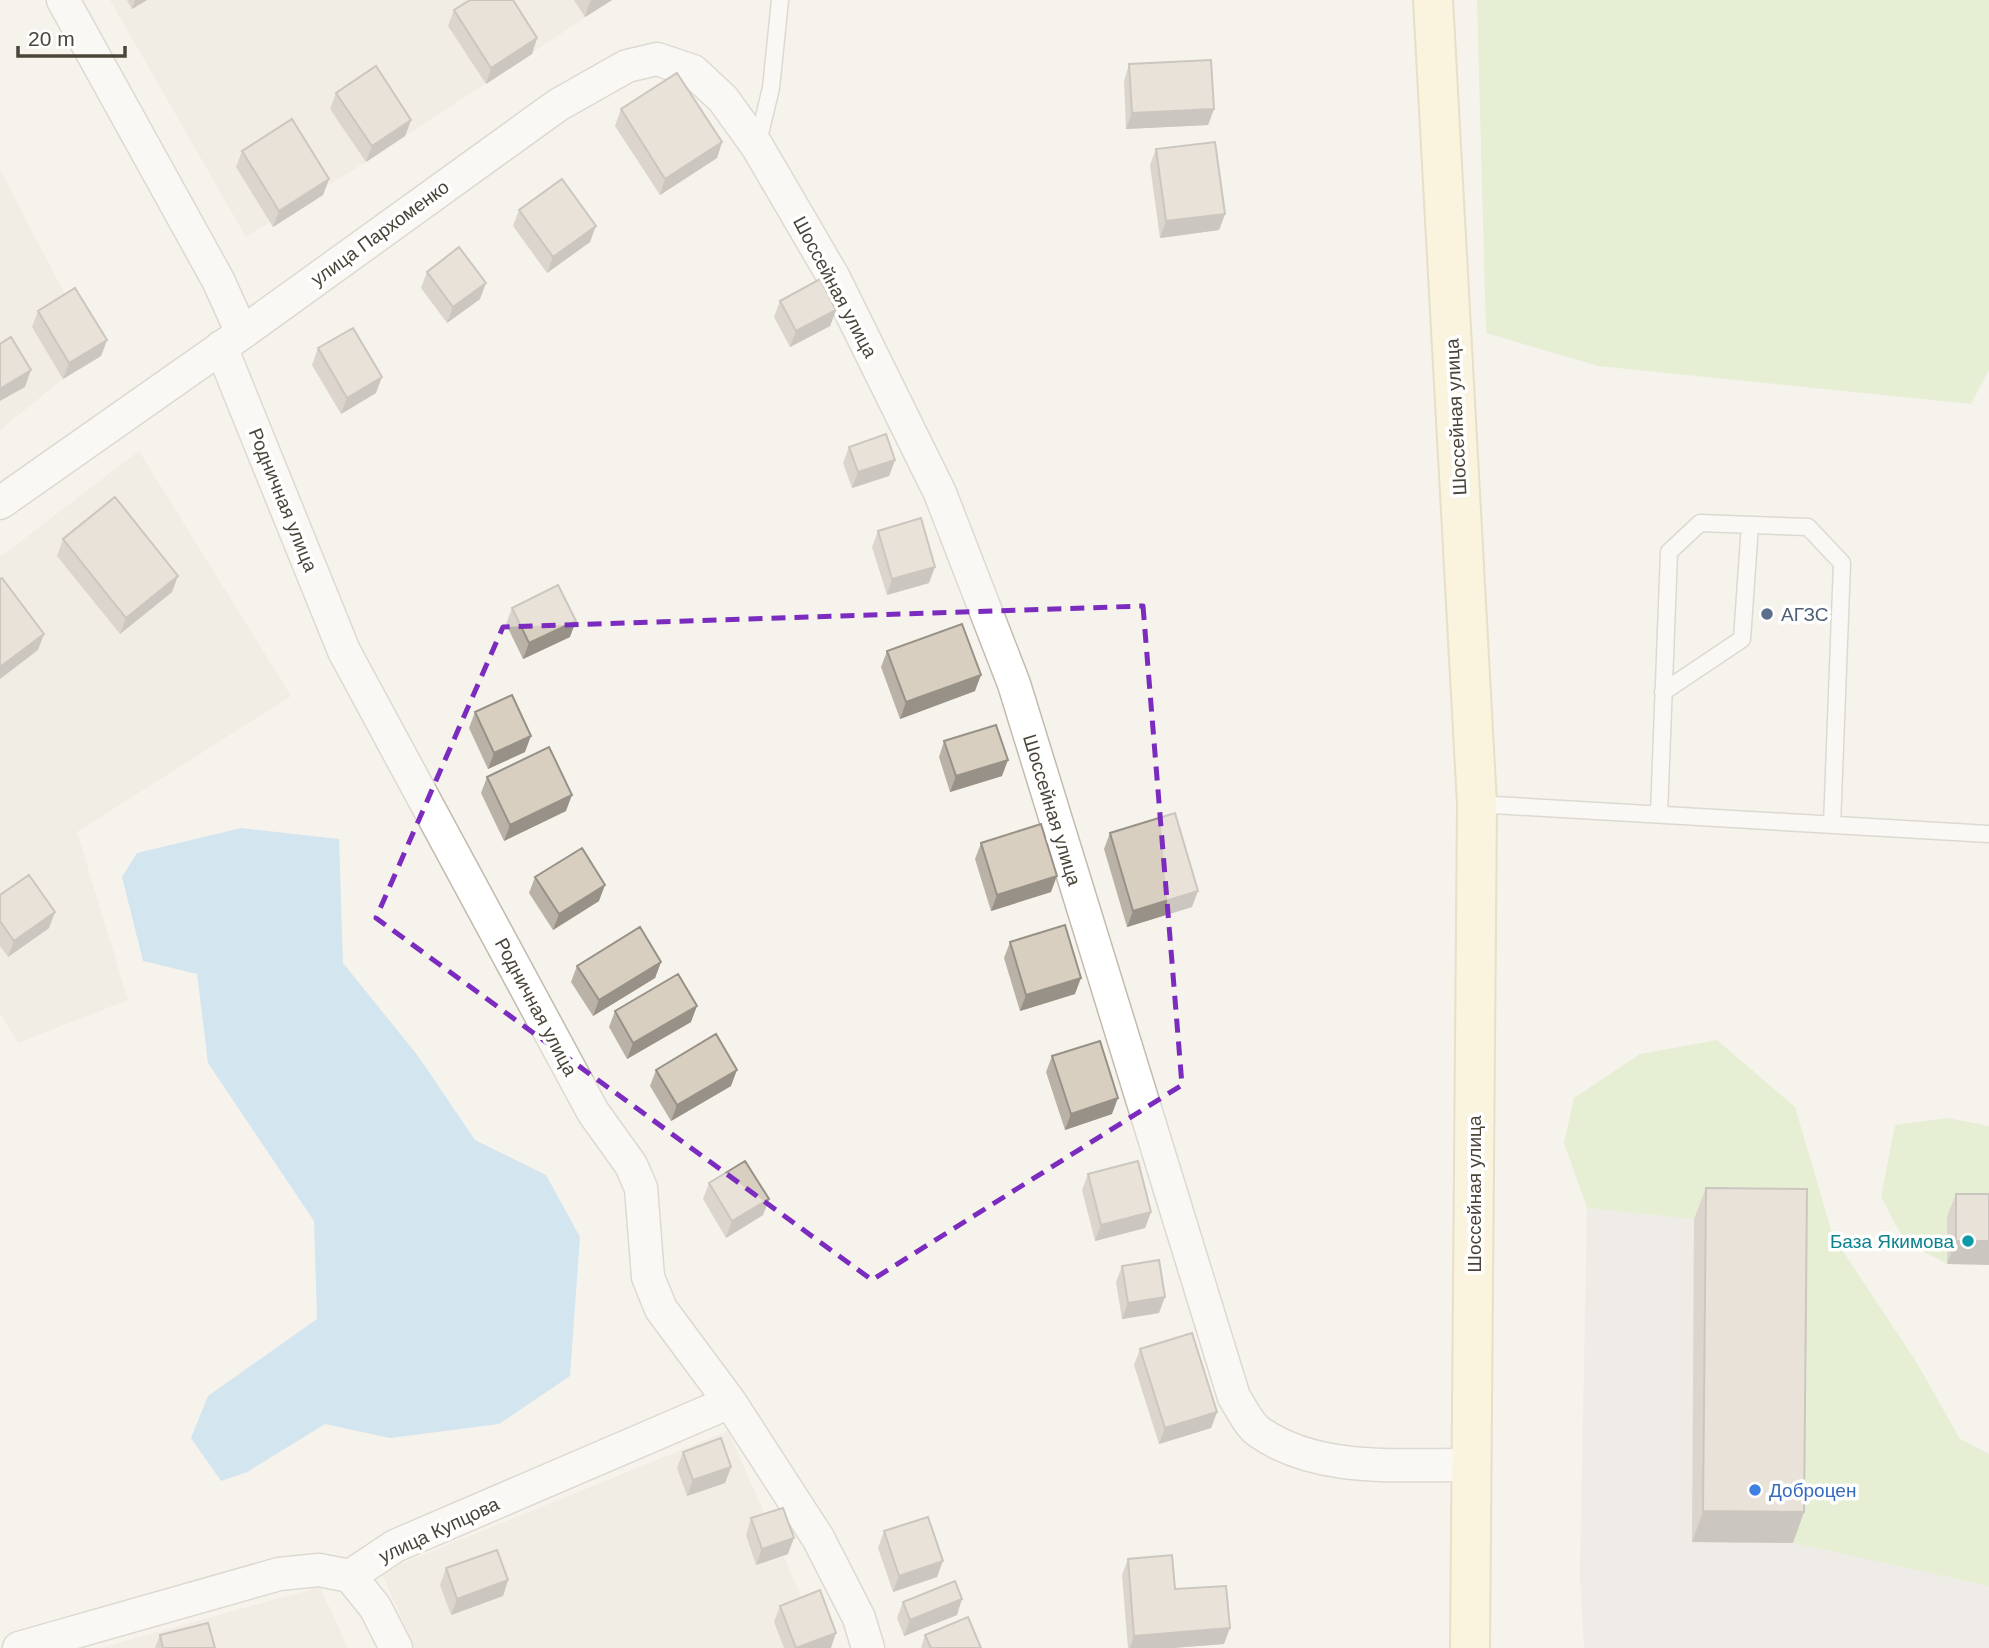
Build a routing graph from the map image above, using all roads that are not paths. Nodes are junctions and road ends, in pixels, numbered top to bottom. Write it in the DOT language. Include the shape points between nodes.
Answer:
graph roads {
  1 [pos="63,0"];
  2 [pos="780,0"];
  3 [pos="1433,0"];
  4 [pos="757,146"];
  5 [pos="231,340"];
  6 [pos="0,503"];
  7 [pos="1750,524"];
  8 [pos="1663,692"];
  9 [pos="1477,804"];
  10 [pos="1658,814"];
  11 [pos="1832,825"];
  12 [pos="1989,834"];
  13 [pos="730,1402"];
  14 [pos="1472,1465"];
  15 [pos="350,1576"];
  16 [pos="19,1648"];
  17 [pos="396,1648"];
  18 [pos="868,1648"];
  19 [pos="1470,1648"];
  1 -- 5 [label="street, Родничная улица" via="219,280"];
  2 -- 4 [label="lane" via="771,88"];
  3 -- 9 [label="street, Шоссейная улица"];
  4 -- 5 [label="street, улица Пархоменко" via="723,99 693,71 657,60 627,66 558,105"];
  4 -- 14 [label="street, Шоссейная улица" via="834,278 940,493 1014,684 1234,1397 1256,1431 1295,1451 1347,1463"];
  5 -- 6 [label="street, улица Пархоменко"];
  5 -- 13 [label="street, Родничная улица" via="344,651 593,1112 631,1165 641,1188 648,1277 661,1309"];
  7 -- 8 [label="lane" via="1742,639"];
  7 -- 8 [label="lane" via="1700,523 1668,552"];
  7 -- 11 [label="lane" via="1808,527 1842,563"];
  8 -- 10 [label="lane"];
  9 -- 10 [label="lane"];
  9 -- 14 [label="street, Шоссейная улица"];
  10 -- 11 [label="lane"];
  11 -- 12 [label="lane"];
  13 -- 15 [label="street, улица Купцова" via="396,1546"];
  13 -- 18 [label="street, Родничная улица" via="818,1538 859,1618"];
  14 -- 19 [label="street, Шоссейная улица"];
  15 -- 16 [label="street" via="319,1570 279,1574"];
  15 -- 17 [label="street" via="375,1607"];
}
